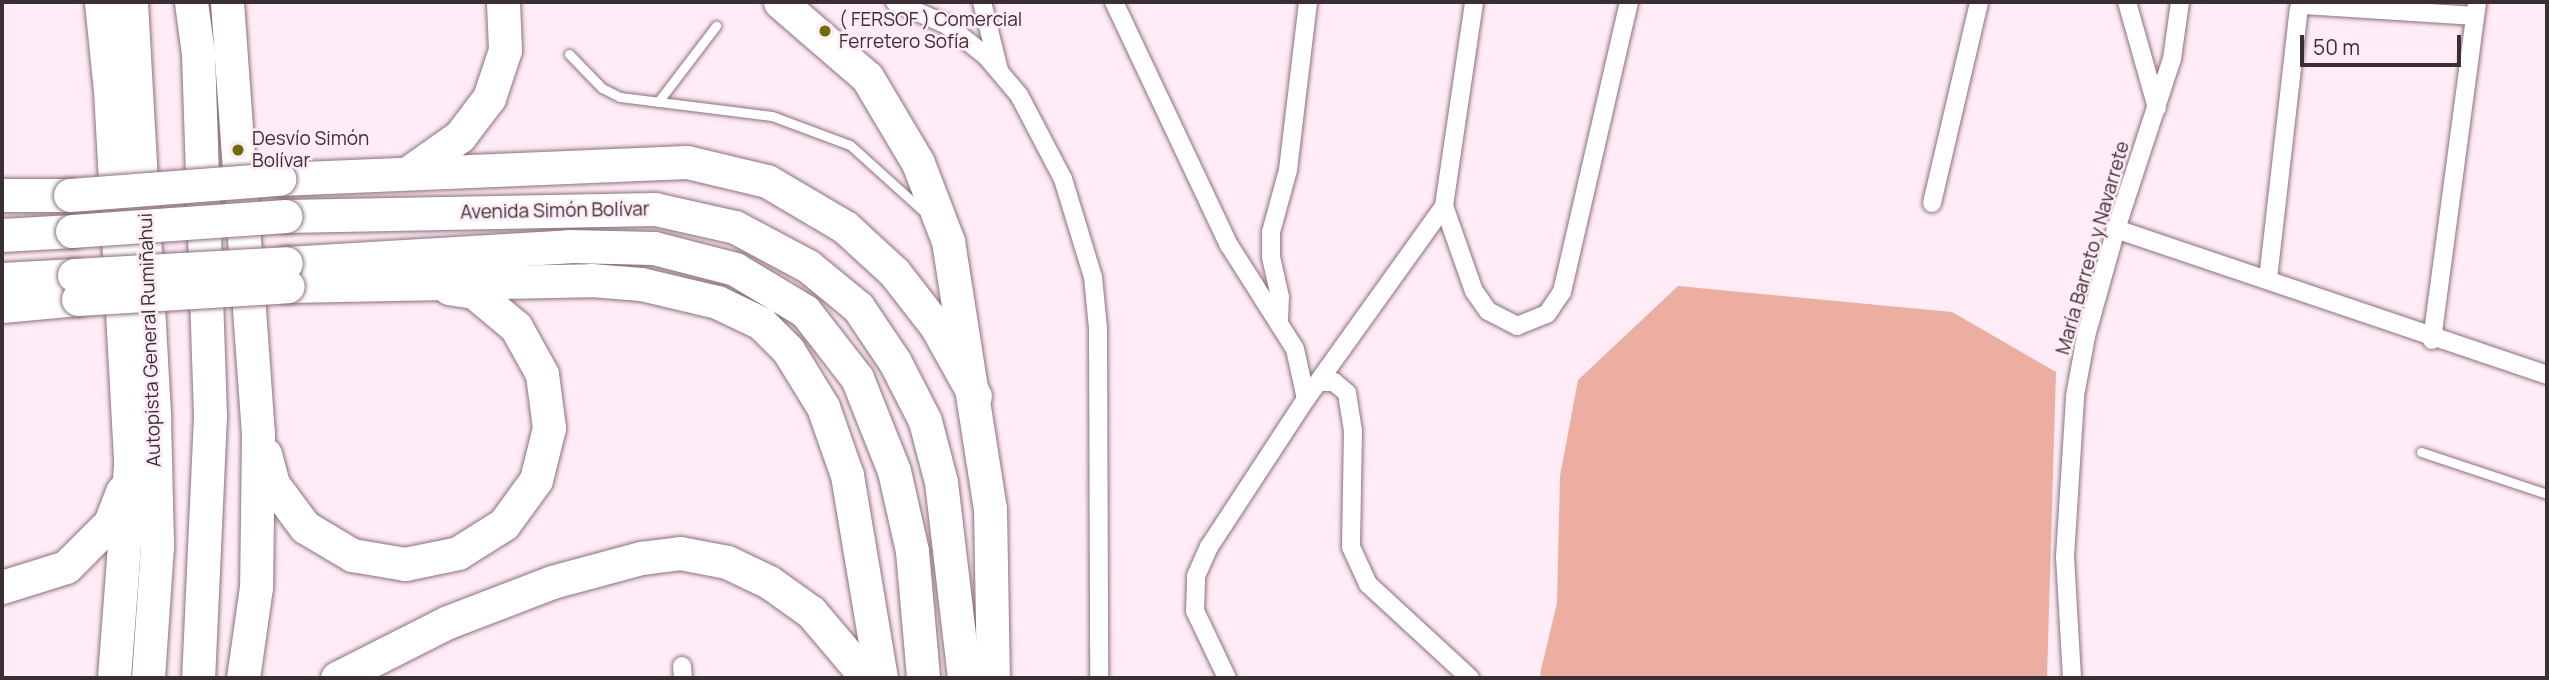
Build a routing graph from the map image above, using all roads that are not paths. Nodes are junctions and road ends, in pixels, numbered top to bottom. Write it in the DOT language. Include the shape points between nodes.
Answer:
graph roads {
  1 [pos="83,2"];
  2 [pos="100,2"];
  3 [pos="131,2"];
  4 [pos="191,2"];
  5 [pos="244,2"];
  6 [pos="503,2"];
  7 [pos="780,2"];
  8 [pos="895,2"];
  9 [pos="982,2"];
  10 [pos="1114,2"];
  11 [pos="1133,2"];
  12 [pos="1308,2"];
  13 [pos="1474,2"];
  14 [pos="1629,2"];
  15 [pos="1979,2"];
  16 [pos="2127,2"];
  17 [pos="2180,2"];
  18 [pos="2476,9"];
  19 [pos="229,18"];
  20 [pos="1128,25"];
  21 [pos="716,26"];
  22 [pos="569,54"];
  23 [pos="1000,72"];
  24 [pos="110,90"];
  25 [pos="658,102"];
  26 [pos="2157,108"];
  27 [pos="408,173"];
  28 [pos="2,195"];
  29 [pos="1932,203"];
  30 [pos="1444,206"];
  31 [pos="2116,229"];
  32 [pos="2,235"];
  33 [pos="948,241"];
  34 [pos="287,274"];
  35 [pos="2,279"];
  36 [pos="2268,279"];
  37 [pos="419,284"];
  38 [pos="76,287"];
  39 [pos="2,306"];
  40 [pos="1279,322"];
  41 [pos="2432,340"];
  42 [pos="2547,375"];
  43 [pos="1319,382"];
  44 [pos="975,396"];
  45 [pos="1306,399"];
  46 [pos="258,432"];
  47 [pos="2421,452"];
  48 [pos="130,465"];
  49 [pos="2547,494"];
  50 [pos="2,587"];
  51 [pos="114,678"];
  52 [pos="148,678"];
  53 [pos="198,678"];
  54 [pos="243,678"];
  55 [pos="337,678"];
  56 [pos="867,678"];
  57 [pos="881,678"];
  58 [pos="923,678"];
  59 [pos="964,678"];
  60 [pos="993,678"];
  61 [pos="1099,678"];
  62 [pos="1227,678"];
  63 [pos="1470,678"];
  64 [pos="2072,678"];
  1 -- 24 [label="highway" via="91,14"];
  2 -- 24 [label="highway"];
  3 -- 52 [label="highway, Autopista General Rumiñahui" via="155,432 157,546"];
  4 -- 53 [label="highway" via="198,54 210,416"];
  5 -- 19 [label="highway"];
  6 -- 27 [label="highway" via="505,50 489,98 460,136"];
  7 -- 33 [label="highway" via="867,77 918,163"];
  8 -- 23 [label="street" via="947,25"];
  9 -- 23 [label="street"];
  10 -- 20 [label="street"];
  11 -- 20 [label="street"];
  12 -- 40 [label="street" via="1288,170 1270,232"];
  13 -- 30 [label="street"];
  14 -- 30 [label="street" via="1562,292 1547,314 1517,326 1488,311 1474,291"];
  15 -- 29 [label="street"];
  16 -- 26 [label="street"];
  17 -- 26 [label="street, María Barreto y Navarrete" via="2172,59"];
  18 -- 36 [label="street" via="2305,5 2299,9"];
  18 -- 41 [label="street"];
  19 -- 46 [label="highway"];
  20 -- 40 [label="street" via="1229,245"];
  21 -- 25 [label="lane"];
  22 -- 25 [label="lane" via="602,88 620,97"];
  23 -- 61 [label="street" via="1019,95 1063,179 1093,276 1098,328"];
  24 -- 48 [label="highway"];
  25 -- 33 [label="lane" via="772,116 850,145 911,196"];
  26 -- 31 [label="street, María Barreto y Navarrete"];
  27 -- 28 [label="highway, bridge" via="70,195"];
  27 -- 44 [label="highway" via="687,162 767,181 845,227 894,272 936,326"];
  30 -- 43 [label="street"];
  31 -- 36 [label="street"];
  31 -- 64 [label="street, María Barreto y Navarrete" via="2085,336 2069,454 2066,557"];
  32 -- 59 [label="highway, Avenida Simón Bolívar, bridge" via="285,216 655,209 735,227 808,266 858,307 895,362 925,421 941,482"];
  33 -- 44 [label="highway"];
  34 -- 37 [label="highway"];
  34 -- 38 [label="highway, bridge"];
  34 -- 58 [label="highway, Avenida Simón Bolívar" via="569,246 654,248 735,269 805,311 857,378 894,471 912,551"];
  35 -- 38 [label="highway"];
  36 -- 41 [label="street"];
  37 -- 46 [label="highway" via="474,292 516,327 542,374 549,428 536,480 504,524 458,553 445,556 405,564 352,555 305,527 273,484"];
  37 -- 57 [label="highway" via="591,280 641,284 717,302 761,323 788,350 823,407 847,475"];
  38 -- 39 [label="highway"];
  40 -- 45 [label="street" via="1294,349"];
  41 -- 42 [label="street"];
  43 -- 45 [label="street"];
  43 -- 63 [label="street" via="1334,382 1348,393 1353,430 1351,547 1368,584"];
  44 -- 60 [label="highway" via="990,508"];
  45 -- 62 [label="street" via="1209,547 1196,576 1195,611"];
  46 -- 54 [label="highway" via="256,587"];
  47 -- 49 [label="lane"];
  48 -- 50 [label="highway" via="110,523 66,567"];
  48 -- 51 [label="highway"];
  55 -- 56 [label="highway" via="448,622 552,582 641,558 680,553 727,562 769,582 811,612"];
}
